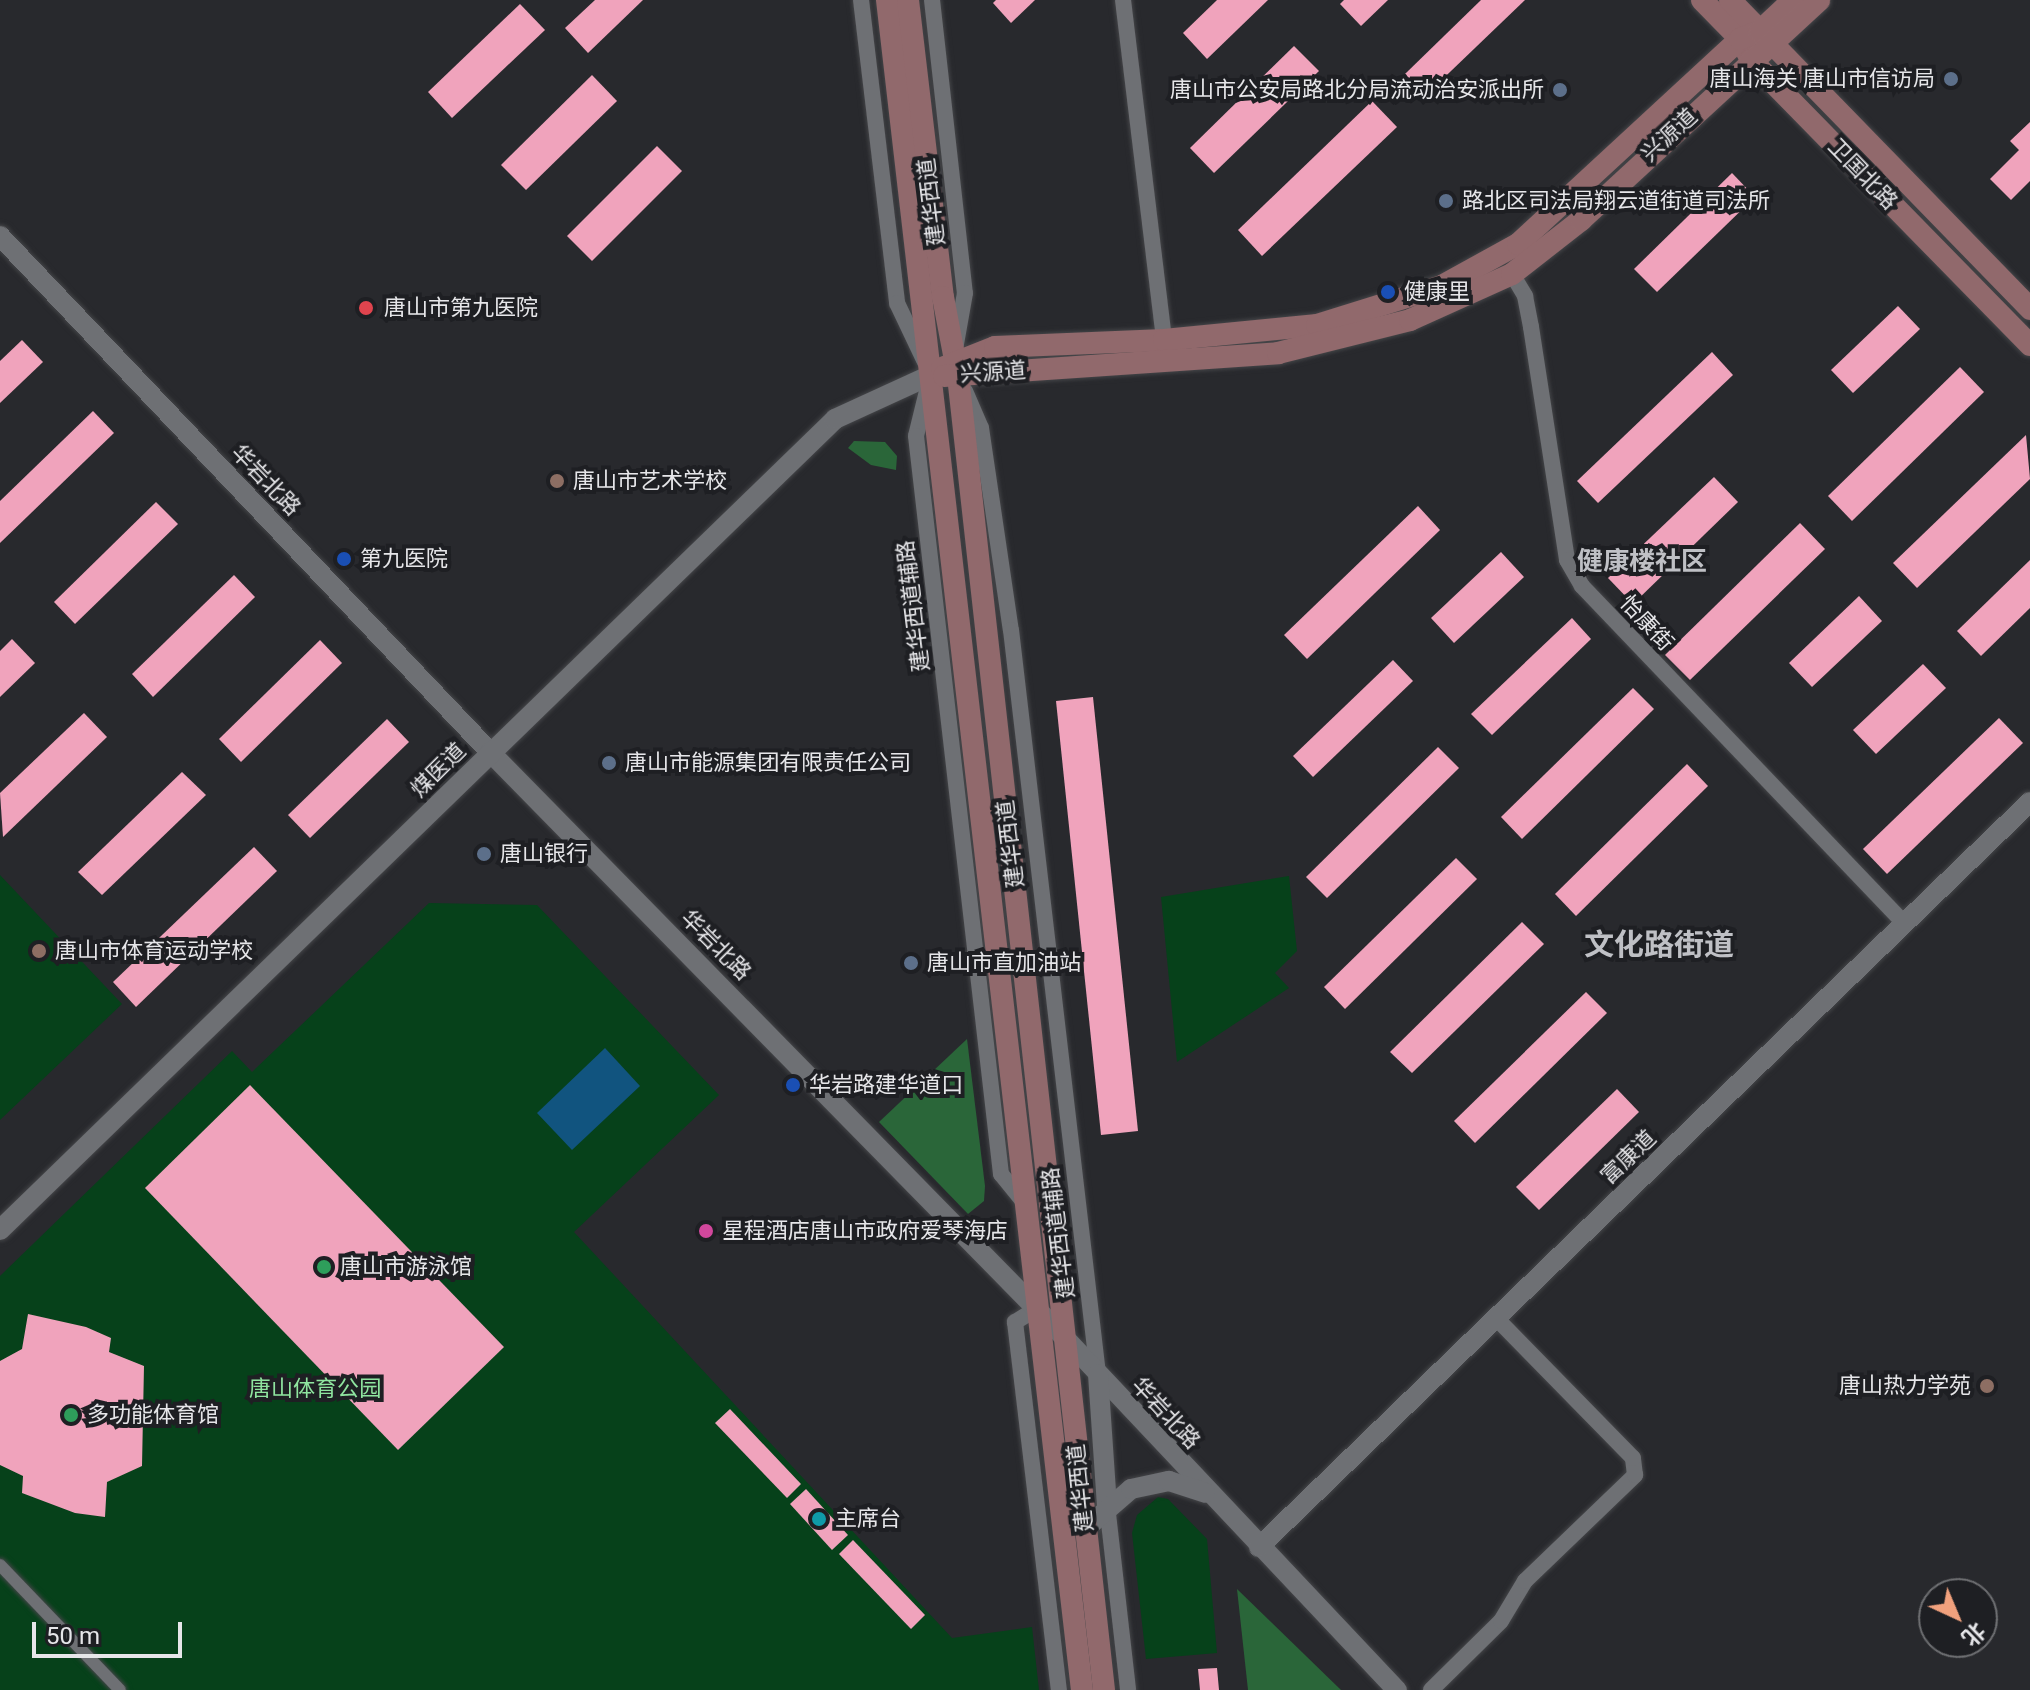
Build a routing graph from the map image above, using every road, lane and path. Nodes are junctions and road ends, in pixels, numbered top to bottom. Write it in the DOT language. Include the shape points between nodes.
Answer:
graph roads {
  1 [pos="861,0"];
  2 [pos="887,0"];
  3 [pos="908,0"];
  4 [pos="932,0"];
  5 [pos="1123,0"];
  6 [pos="1702,0"];
  7 [pos="1730,0"];
  8 [pos="1793,0"];
  9 [pos="1819,0"];
  10 [pos="1757,39"];
  11 [pos="1751,60"];
  12 [pos="0,236"];
  13 [pos="1512,274"];
  14 [pos="2030,309"];
  15 [pos="1164,340"];
  16 [pos="2030,345"];
  17 [pos="955,369"];
  18 [pos="931,375"];
  19 [pos="490,752"];
  20 [pos="2030,802"];
  21 [pos="1904,923"];
  22 [pos="0,1230"];
  23 [pos="1036,1309"];
  24 [pos="1496,1318"];
  25 [pos="1065,1338"];
  26 [pos="1098,1374"];
  27 [pos="1208,1494"];
  28 [pos="1107,1505"];
  29 [pos="1085,1529"];
  30 [pos="1259,1547"];
  31 [pos="0,1565"];
  32 [pos="120,1690"];
  33 [pos="1059,1690"];
  34 [pos="1082,1690"];
  35 [pos="1104,1690"];
  36 [pos="1128,1690"];
  37 [pos="1397,1690"];
  38 [pos="1431,1690"];
  1 -- 18 [label="street" via="897,303"];
  2 -- 18 [label="main road, 建华西道"];
  3 -- 17 [label="main road, 建华西道"];
  4 -- 17 [label="street" via="965,293"];
  5 -- 15 [label="street"];
  6 -- 10 [label="main road, 卫国北路"];
  7 -- 10 [label="main road, 卫国北路"];
  8 -- 10 [label="main road, 兴源道"];
  9 -- 10 [label="main road, 兴源道"];
  10 -- 11 [label="main road, 卫国北路"];
  10 -- 14 [label="main road, 卫国北路"];
  10 -- 15 [label="main road, 兴源道" via="1518,244 1477,270 1406,300 1317,325"];
  11 -- 13 [label="main road, 兴源道" via="1581,220"];
  11 -- 16 [label="main road, 卫国北路"];
  12 -- 19 [label="street, 华岩北路"];
  13 -- 17 [label="main road, 兴源道" via="1410,320 1278,353"];
  13 -- 21 [label="street, 怡康街" via="1525,296 1531,327 1567,560 1582,586"];
  15 -- 17 [label="main road, 兴源道" via="995,347"];
  17 -- 18 [label="main road, 兴源道"];
  17 -- 25 [label="main road, 建华西道"];
  17 -- 26 [label="street, 建华西道辅路" via="981,428 1011,630"];
  18 -- 19 [label="street, 煤医道" via="835,419"];
  18 -- 23 [label="main road, 建华西道" via="1037,1264"];
  19 -- 22 [label="street, 煤医道"];
  19 -- 23 [label="street, 华岩北路"];
  20 -- 21 [label="street, 富康道"];
  21 -- 24 [label="street, 富康道"];
  23 -- 25 [label="street, 华岩北路"];
  23 -- 33 [label="street, 建华西道辅路" via="1015,1322"];
  23 -- 34 [label="main road, 建华西道"];
  24 -- 30 [label="street, 富康道"];
  24 -- 38 [label="street" via="1633,1458 1635,1475 1525,1581 1501,1621"];
  25 -- 26 [label="street, 华岩北路"];
  25 -- 29 [label="main road, 建华西道"];
  26 -- 27 [label="street, 华岩北路"];
  26 -- 28 [label="street"];
  27 -- 28 [label="street" via="1169,1481 1131,1489"];
  27 -- 30 [label="street, 华岩北路"];
  28 -- 29 [label="street"];
  28 -- 36 [label="street"];
  29 -- 35 [label="main road, 建华西道"];
  30 -- 37 [label="street, 华岩北路"];
  31 -- 32 [label="street"];
}
